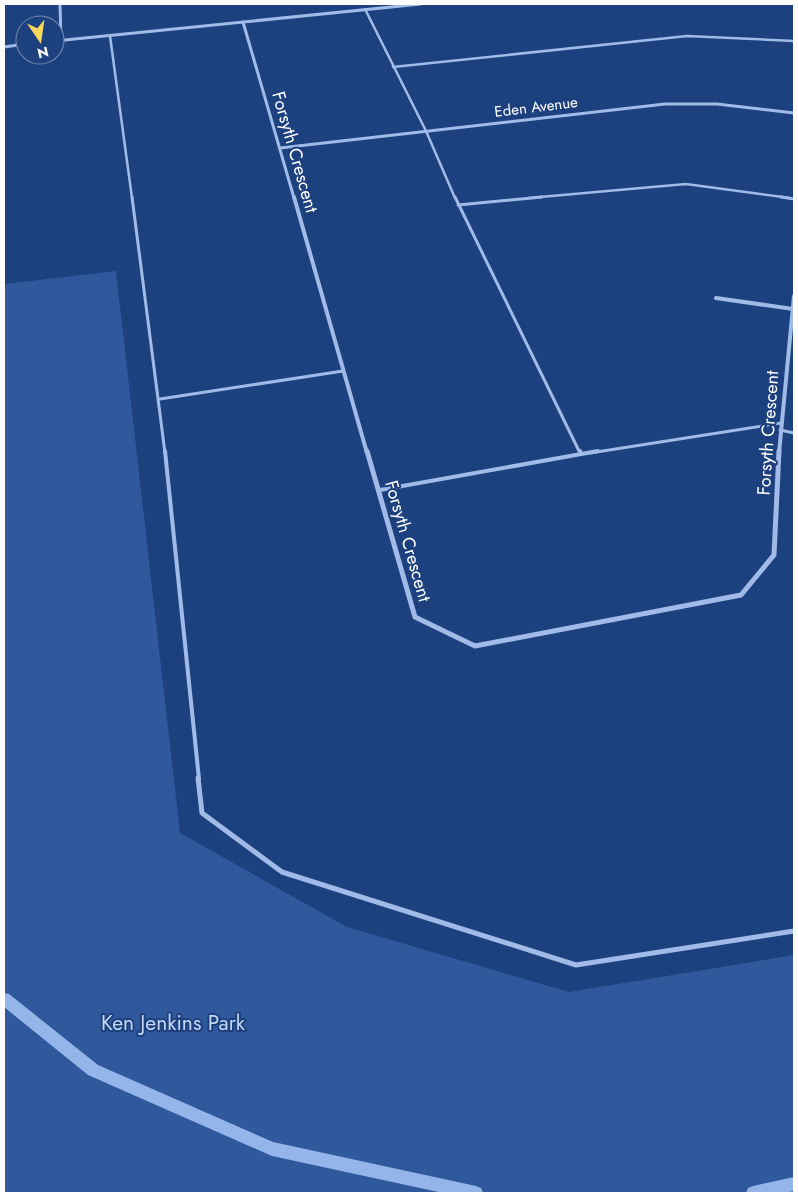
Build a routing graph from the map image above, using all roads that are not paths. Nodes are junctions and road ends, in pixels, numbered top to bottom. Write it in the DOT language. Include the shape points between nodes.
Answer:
graph roads {
  1 [pos="421,4"];
  2 [pos="365,9"];
  3 [pos="242,22"];
  4 [pos="110,36"];
  5 [pos="65,41"];
  6 [pos="794,41"];
  7 [pos="393,67"];
  8 [pos="794,113"];
  9 [pos="426,131"];
  10 [pos="280,148"];
  11 [pos="794,199"];
  12 [pos="458,205"];
  13 [pos="794,296"];
  14 [pos="716,298"];
  15 [pos="793,309"];
  16 [pos="343,371"];
  17 [pos="160,399"];
  18 [pos="781,423"];
  19 [pos="780,430"];
  20 [pos="794,433"];
  21 [pos="581,454"];
  22 [pos="380,490"];
  23 [pos="794,931"];
  1 -- 2 [label="street"];
  2 -- 3 [label="street"];
  2 -- 7 [label="lane"];
  3 -- 4 [label="street"];
  3 -- 10 [label="street, Forsyth Crescent"];
  4 -- 5 [label="street"];
  4 -- 17 [label="lane"];
  6 -- 7 [label="lane" via="687,36"];
  7 -- 9 [label="lane"];
  8 -- 9 [label="street, Eden Avenue" via="717,104 665,104"];
  9 -- 10 [label="street, Eden Avenue"];
  9 -- 12 [label="lane"];
  10 -- 16 [label="street, Forsyth Crescent"];
  11 -- 12 [label="lane" via="686,184"];
  12 -- 21 [label="lane"];
  13 -- 15 [label="street, Forsyth Crescent"];
  14 -- 15 [label="street"];
  15 -- 18 [label="street, Forsyth Crescent"];
  16 -- 17 [label="lane"];
  16 -- 22 [label="street, Forsyth Crescent"];
  17 -- 23 [label="lane" via="202,812 282,872 576,965"];
  18 -- 19 [label="street, Forsyth Crescent"];
  18 -- 21 [label="lane"];
  19 -- 20 [label="lane"];
  19 -- 22 [label="street, Forsyth Crescent" via="774,555 741,595 475,646 415,617"];
  21 -- 22 [label="lane"];
}
